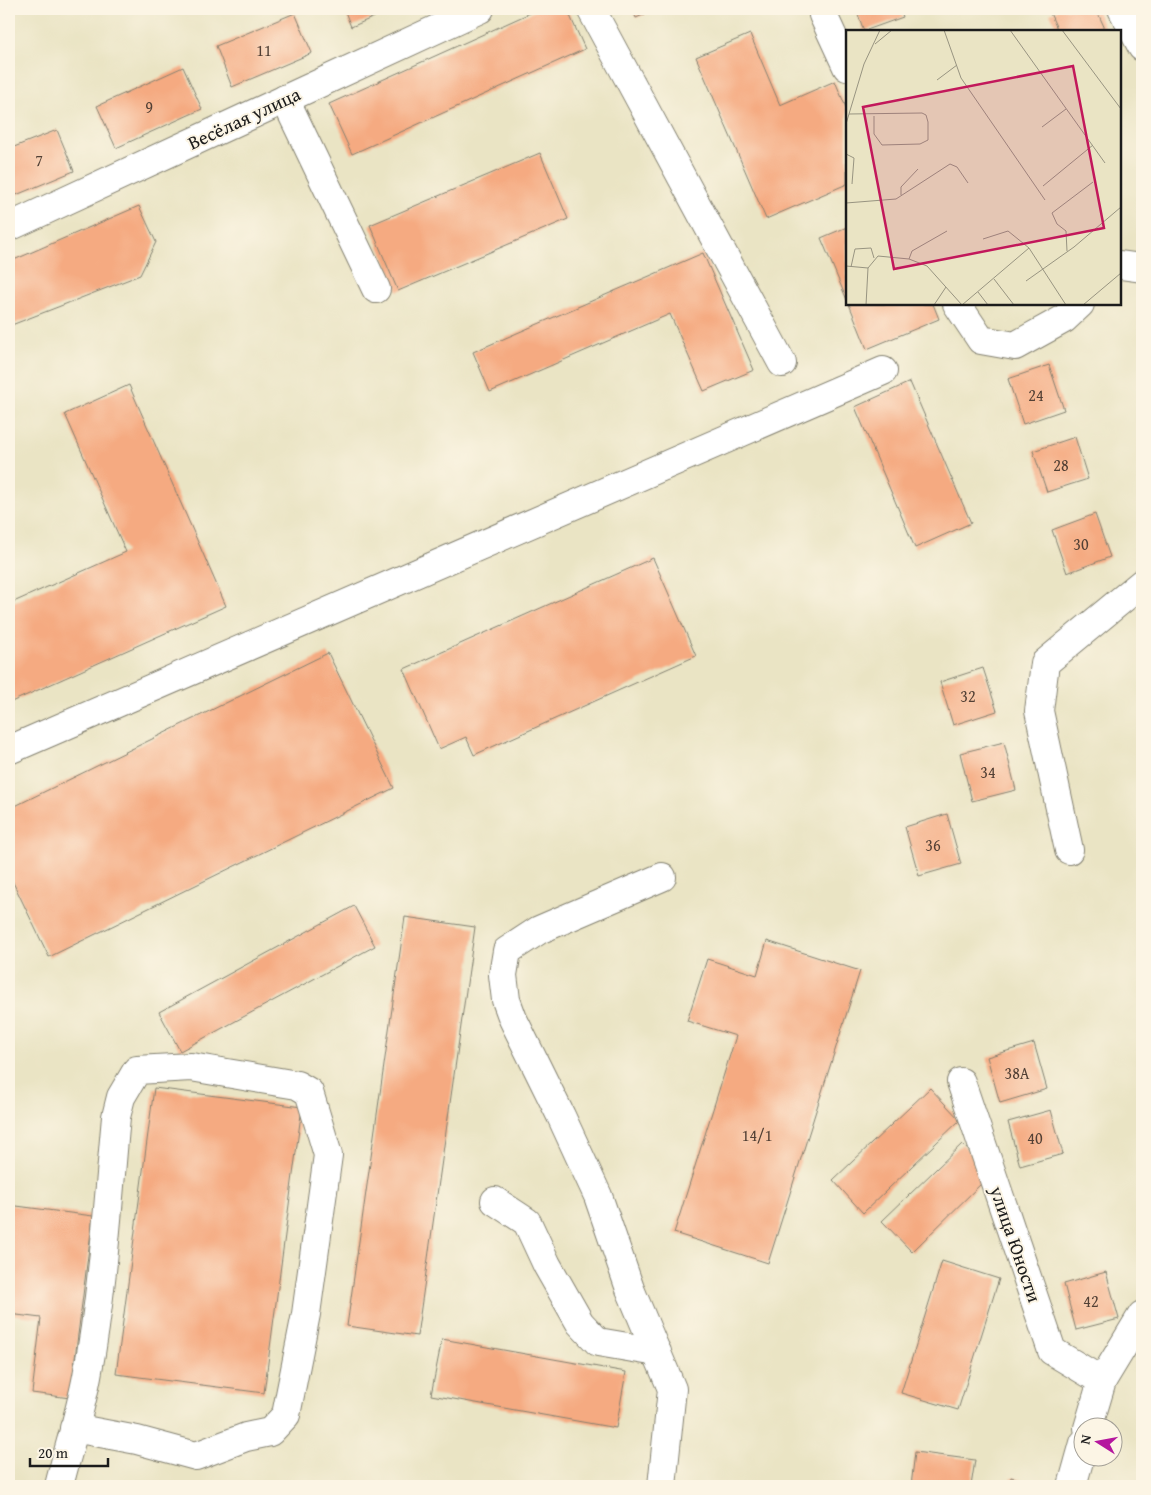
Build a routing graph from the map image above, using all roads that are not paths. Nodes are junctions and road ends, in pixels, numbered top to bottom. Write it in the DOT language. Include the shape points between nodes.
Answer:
graph roads {
  1 [pos="480,9"];
  2 [pos="591,9"];
  3 [pos="1122,9"];
  4 [pos="823,15"];
  5 [pos="1142,47"];
  6 [pos="846,66"];
  7 [pos="285,99"];
  8 [pos="9,227"];
  9 [pos="1121,265"];
  10 [pos="1142,268"];
  11 [pos="376,289"];
  12 [pos="958,305"];
  13 [pos="1079,305"];
  14 [pos="782,363"];
  15 [pos="883,372"];
  16 [pos="1142,583"];
  17 [pos="9,750"];
  18 [pos="1069,850"];
  19 [pos="662,877"];
  20 [pos="961,1082"];
  21 [pos="495,1201"];
  22 [pos="1142,1315"];
  23 [pos="657,1352"];
  24 [pos="1102,1381"];
  25 [pos="1091,1418"];
  26 [pos="74,1428"];
  27 [pos="1077,1468"];
  28 [pos="59,1486"];
  29 [pos="662,1486"];
  30 [pos="1072,1486"];
  1 -- 7 [label="street, Весёлая улица"];
  2 -- 14 [label="street"];
  3 -- 5 [label="street"];
  4 -- 6 [label="street"];
  7 -- 8 [label="street, Весёлая улица"];
  7 -- 11 [label="street"];
  9 -- 10 [label="street"];
  12 -- 13 [label="street" via="981,340 1015,346 1064,319"];
  15 -- 17 [label="street"];
  16 -- 18 [label="street" via="1045,663 1039,711"];
  19 -- 23 [label="street" via="539,930 507,951 503,975 506,1000 513,1019 598,1196 630,1289"];
  20 -- 24 [label="street, улица Юности" via="1052,1351"];
  21 -- 23 [label="street" via="527,1222 547,1266 576,1315 598,1342"];
  22 -- 24 [label="street"];
  23 -- 29 [label="street" via="672,1389"];
  24 -- 25 [label="street"];
  26 -- 26 [label="street" via="87,1378 98,1305 116,1117 122,1097 137,1070 191,1067 297,1085 310,1092 328,1155 306,1314 286,1415 270,1432 246,1437 196,1456"];
  26 -- 28 [label="street"];
  27 -- 30 [label="street"];
}
